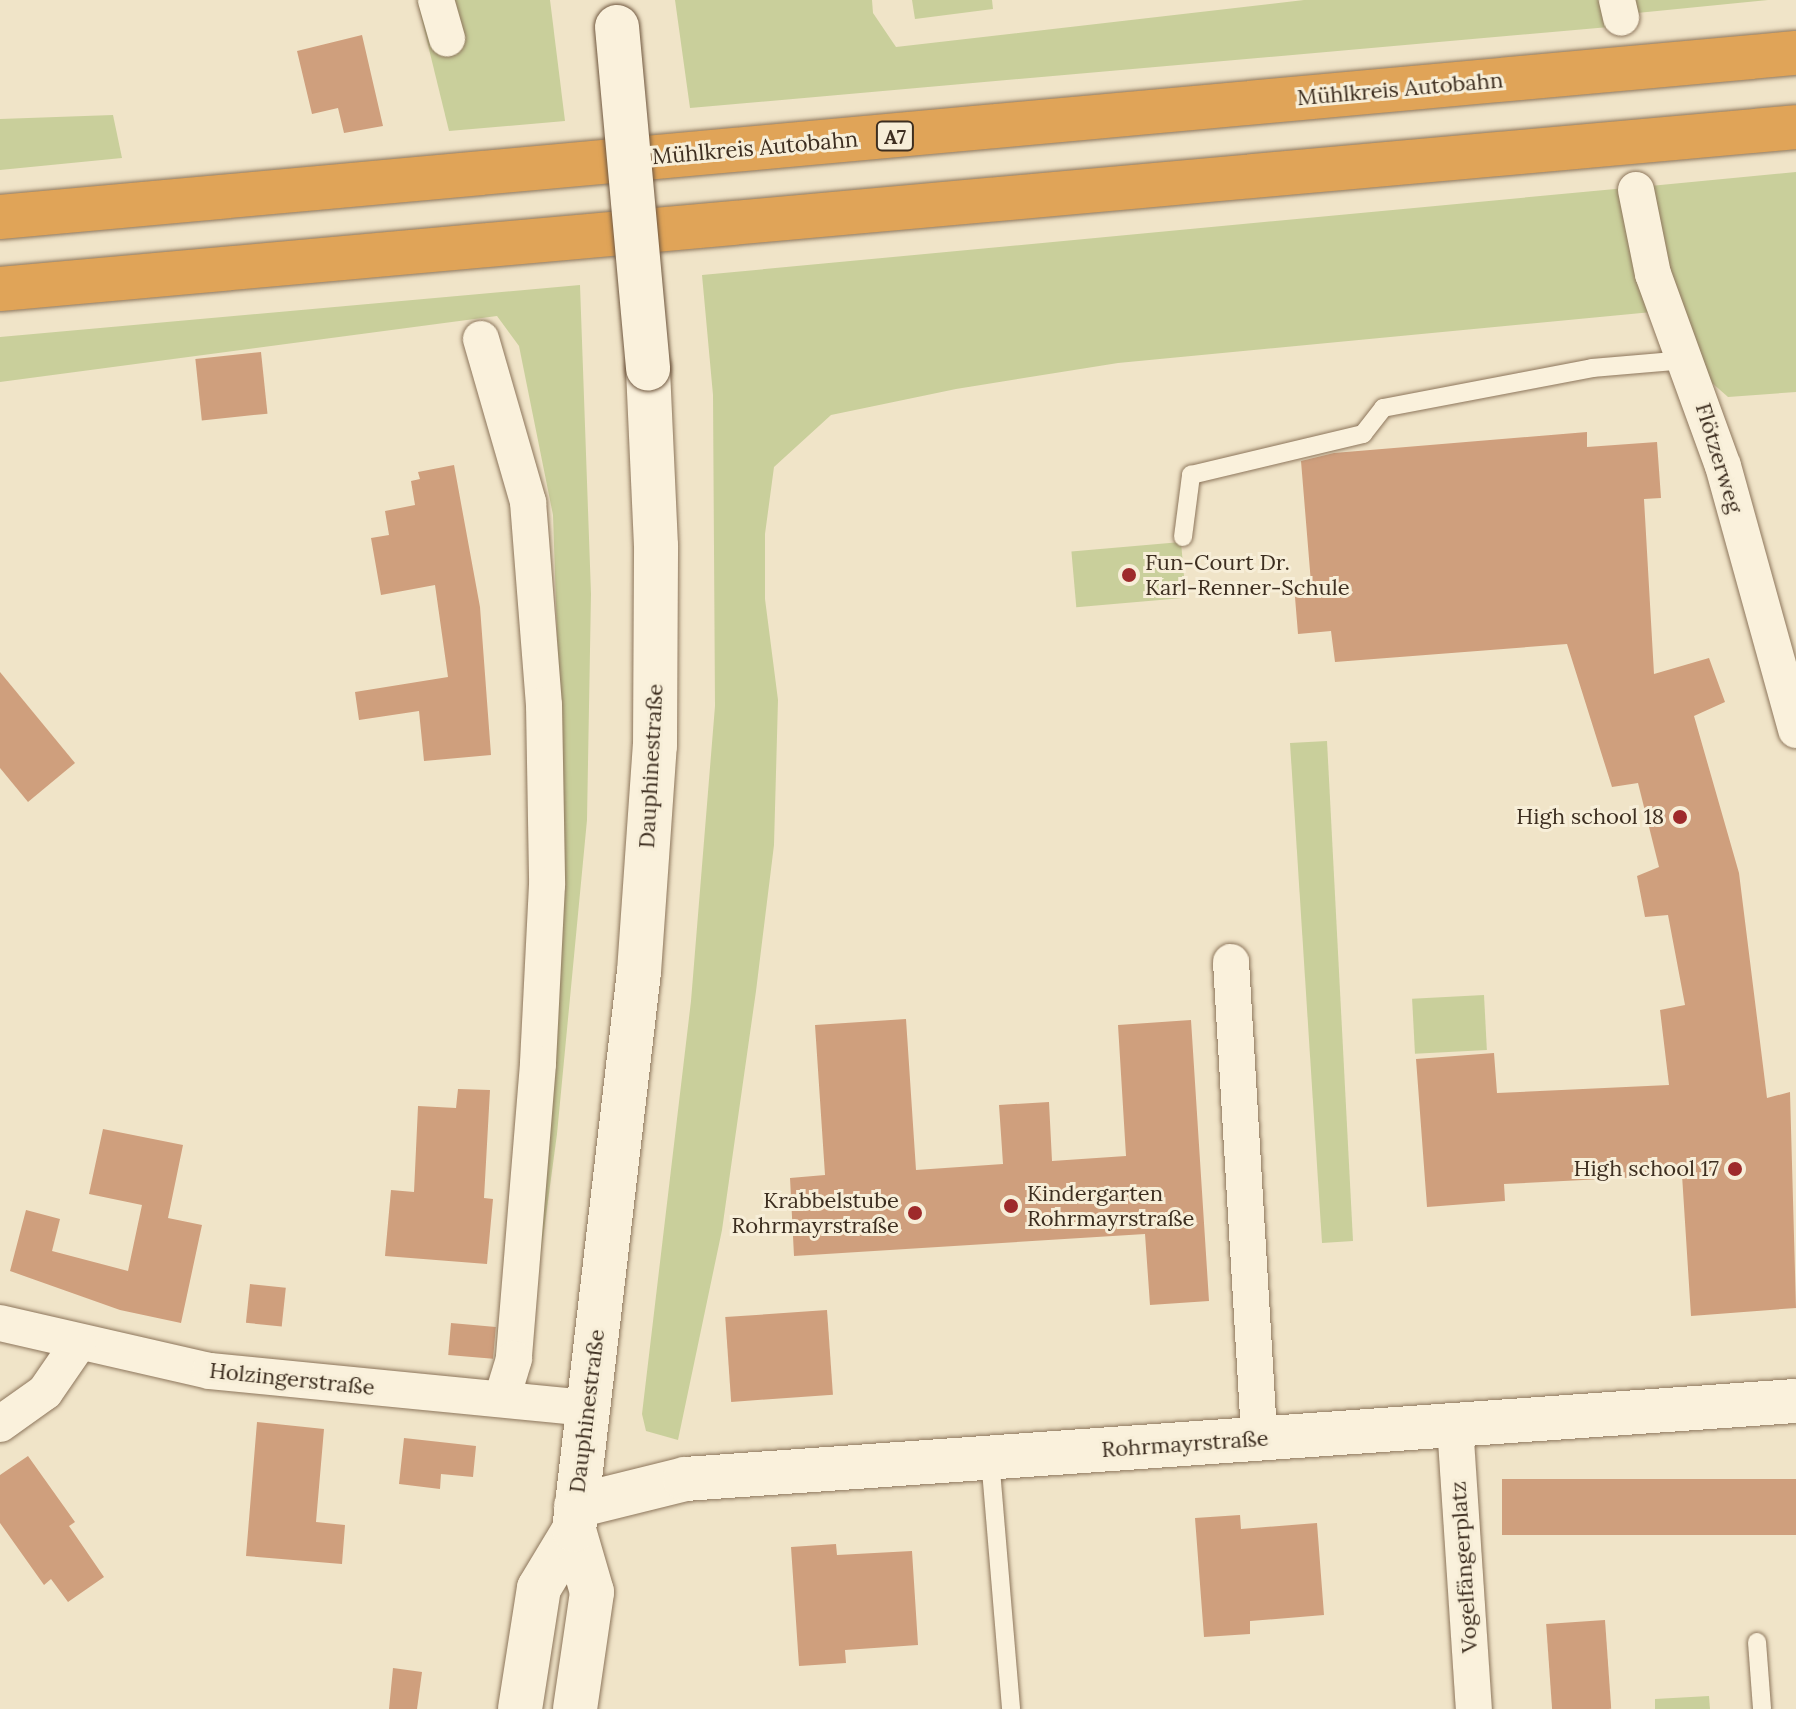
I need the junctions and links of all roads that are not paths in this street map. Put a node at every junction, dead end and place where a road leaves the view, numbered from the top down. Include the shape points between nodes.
1 (436, 0) edge
2 (615, 14) edge
3 (447, 38) dead end
4 (1796, 53) edge
5 (1796, 127) edge
6 (1636, 190) dead end
7 (0, 217) edge
8 (0, 289) edge
9 (481, 339) dead end
10 (1686, 360) junction
11 (1183, 537) dead end
12 (1796, 730) edge
13 (1231, 962) dead end
14 (0, 1323) edge
15 (78, 1344) junction
16 (503, 1396) junction
17 (1796, 1401) edge
18 (588, 1408) junction
19 (0, 1424) edge
20 (1455, 1425) junction
21 (1259, 1439) junction
22 (990, 1458) junction
23 (575, 1518) junction
24 (1757, 1642) dead end
25 (520, 1709) edge
26 (575, 1709) edge
27 (1011, 1709) edge
28 (1474, 1709) edge
29 (1762, 1709) edge

1 - 3 street
2 - 18 main road, Dauphinestraße, bridge via 648,369 656,546 655,746 639,972
4 - 7 highway, Mühlkreis Autobahn / A7
5 - 8 highway
6 - 10 street, Flötzerweg via 1653,274
9 - 16 street via 528,502 544,705 547,885 538,1064 514,1359
10 - 11 lane via 1592,368 1383,408 1363,434 1191,475
10 - 12 street, Flötzerweg via 1723,466
13 - 21 street
14 - 15 street, Holzingerstraße
15 - 16 street, Holzingerstraße via 250,1376
15 - 19 street via 45,1392
16 - 18 street, Holzingerstraße
17 - 20 main road, Rohrmayrstraße
18 - 23 main road, Dauphinestraße
20 - 21 main road, Rohrmayrstraße
20 - 28 street, Vogelfängerplatz
21 - 22 main road, Rohrmayrstraße
22 - 23 main road, Rohrmayrstraße via 685,1479
22 - 27 lane
23 - 25 main road, Dauphinestraße via 539,1588
23 - 26 main road, Dauphinestraße via 592,1592
24 - 29 lane

